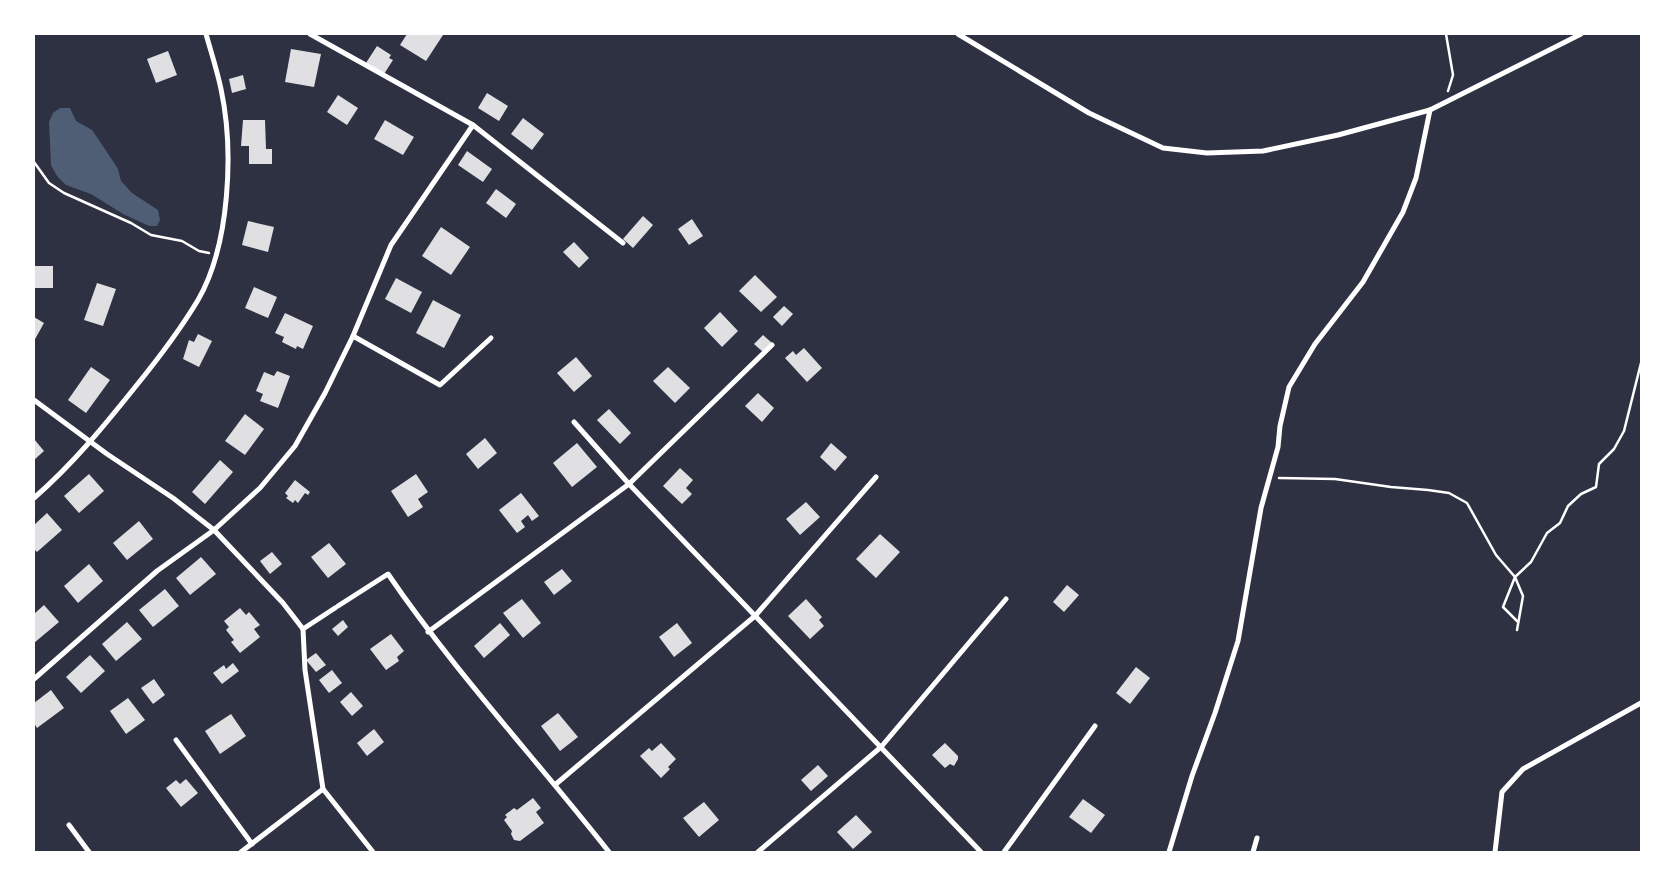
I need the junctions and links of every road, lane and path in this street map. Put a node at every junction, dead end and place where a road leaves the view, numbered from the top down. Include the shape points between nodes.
1 (206, 34) edge
2 (310, 34) edge
3 (958, 34) edge
4 (1446, 34) edge
5 (1581, 34) edge
6 (1445, 102) junction
7 (1430, 110) junction
8 (473, 125) junction
9 (34, 162) edge
10 (623, 243) dead end
11 (218, 252) junction
12 (352, 336) junction
13 (491, 338) dead end
14 (772, 345) dead end
15 (1641, 363) edge
16 (34, 400) edge
17 (574, 422) dead end
18 (91, 443) junction
19 (876, 477) dead end
20 (1270, 478) junction
21 (629, 484) junction
22 (34, 498) edge
23 (214, 530) junction
24 (1515, 577) junction
25 (1006, 599) dead end
26 (755, 616) junction
27 (1518, 622) junction
28 (303, 629) junction
29 (1517, 630) dead end
30 (428, 632) junction
31 (34, 679) edge
32 (1641, 703) edge
33 (1095, 726) dead end
34 (176, 740) dead end
35 (881, 747) junction
36 (556, 784) junction
37 (323, 789) junction
38 (69, 825) dead end
39 (1257, 838) dead end
40 (252, 844) junction
41 (89, 852) edge
42 (241, 852) edge
43 (373, 852) edge
44 (609, 852) edge
45 (758, 852) edge
46 (981, 852) edge
47 (1004, 852) edge
48 (1169, 852) edge
49 (1253, 852) edge
50 (1495, 852) edge

1 - 11 street via 221,90 228,146 223,230
2 - 8 street
3 - 7 street via 1090,113 1163,148 1207,153 1263,151
4 - 6 path via 1453,75
5 - 6 street
6 - 7 street
7 - 20 street via 1416,178 1403,212 1363,282 1316,344 1290,387
8 - 10 street
8 - 12 street via 391,245
9 - 11 path via 54,186 114,218 131,223 151,235 188,243 205,254
11 - 18 street via 198,299 152,366
12 - 13 street via 440,385
12 - 23 street via 295,446 260,488
14 - 21 street
15 - 24 path via 1624,431 1614,449 1599,464 1596,487 1581,494 1568,506 1560,523 1547,533 1531,562
16 - 18 street
17 - 21 street
18 - 22 street
18 - 23 street
19 - 26 street
20 - 24 path via 1335,479 1449,493 1467,503 1496,555
20 - 48 street via 1261,508 1238,641
21 - 26 street
21 - 30 street
23 - 28 street via 283,603
23 - 31 street via 157,571
24 - 27 path via 1523,596
24 - 27 path via 1503,606
25 - 35 street
26 - 35 street
26 - 36 street
27 - 29 path
28 - 30 street via 388,574
28 - 37 street via 305,670
30 - 36 street
32 - 50 street via 1523,769 1502,792
33 - 47 street
34 - 40 street
35 - 45 street
35 - 46 street
36 - 44 street
37 - 40 street
37 - 43 street
38 - 41 street
39 - 49 street
40 - 42 street

